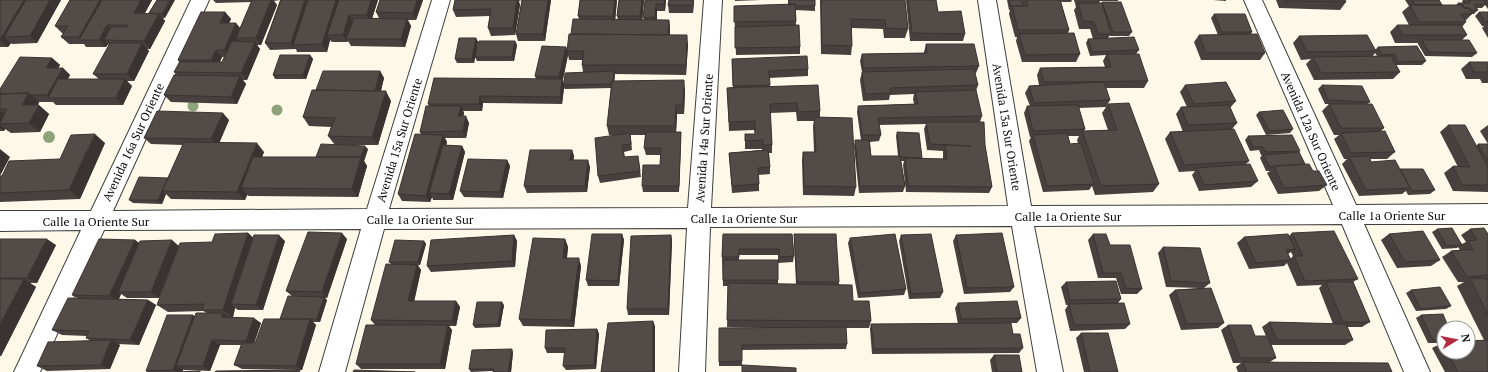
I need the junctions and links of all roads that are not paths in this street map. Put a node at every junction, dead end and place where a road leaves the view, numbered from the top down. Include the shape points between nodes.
1 (200, 0) edge
2 (441, 0) edge
3 (712, 0) edge
4 (987, 0) edge
5 (1252, 0) edge
6 (1488, 214) edge
7 (1349, 215) junction
8 (1021, 216) junction
9 (699, 218) junction
10 (375, 219) junction
11 (0, 221) edge
12 (96, 221) junction
13 (27, 372) edge
14 (332, 372) edge
15 (692, 372) edge
16 (1050, 372) edge
17 (1417, 372) edge

1 - 12 street, Avenida 16a Sur Oriente
2 - 10 street, Avenida 15a Sur Oriente
3 - 9 street, Avenida 14a Sur Oriente
4 - 8 street, Avenida 13a Sur Oriente
5 - 7 street, Avenida 12a Sur Oriente
6 - 7 street, Calle 1a Oriente Sur
7 - 8 street, Calle 1a Oriente Sur
7 - 17 street, Avenida 12a Sur Oriente
8 - 9 street, Calle 1a Oriente Sur
8 - 16 street, Avenida 13a Sur Oriente
9 - 10 street, Calle 1a Oriente Sur
9 - 15 street, Avenida 14a Sur Oriente
10 - 12 street, Calle 1a Oriente Sur
10 - 14 street, Avenida 15a Sur Oriente
11 - 12 street, Calle 1a Oriente Sur
12 - 13 street, Avenida 16a Sur Oriente

